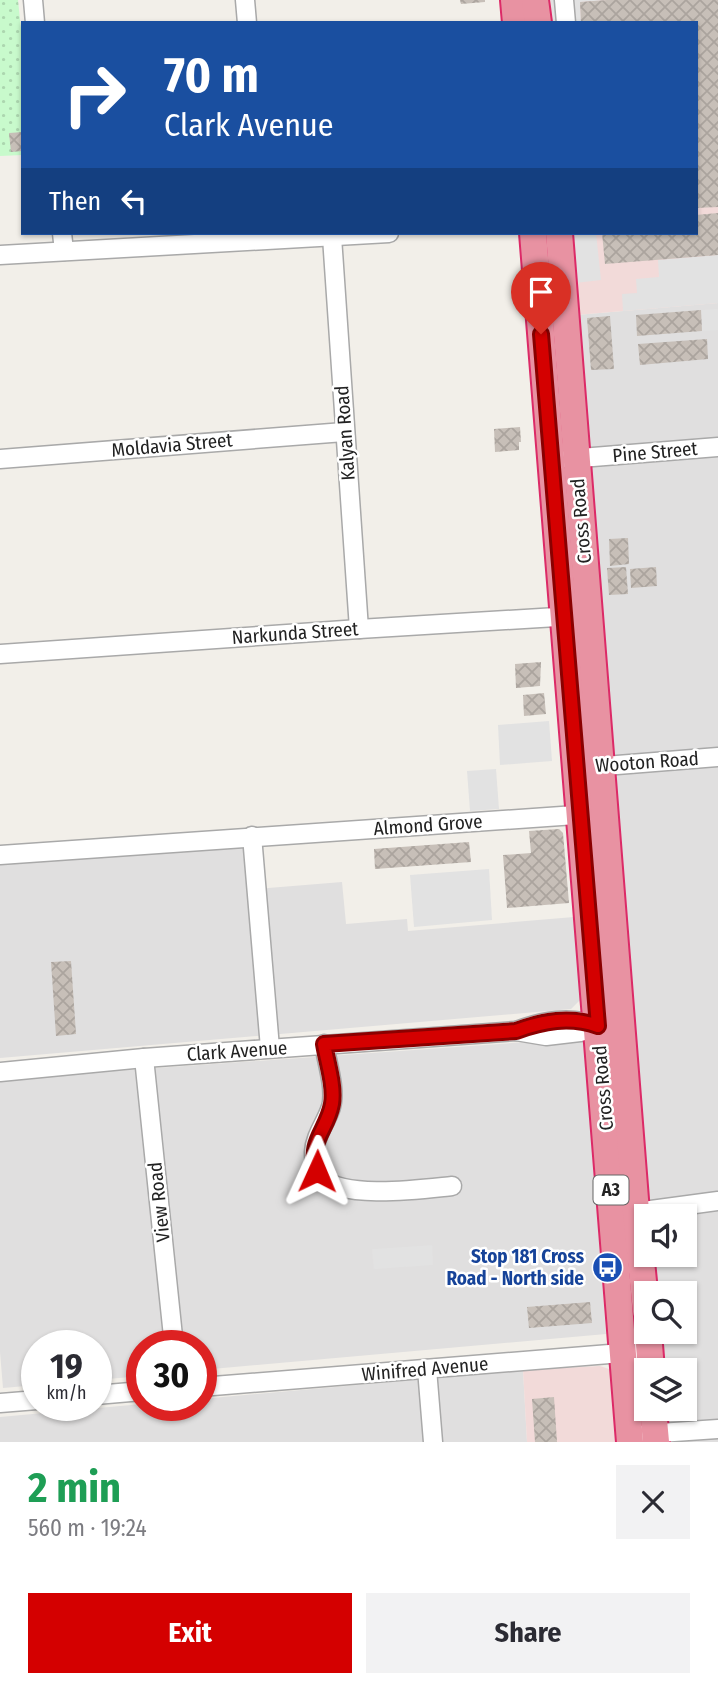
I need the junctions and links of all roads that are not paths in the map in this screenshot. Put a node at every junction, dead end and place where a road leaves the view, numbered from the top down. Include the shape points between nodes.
1 (33, 0) edge
2 (245, 0) edge
3 (514, 0) edge
4 (535, 0) edge
5 (564, 0) edge
6 (35, 21) edge
7 (247, 21) edge
8 (516, 21) edge
9 (538, 21) edge
10 (566, 21) edge
11 (360, 235) edge
12 (533, 235) edge
13 (559, 235) edge
14 (332, 237) junction
15 (63, 242) edge
16 (0, 256) edge
17 (344, 432) junction
18 (718, 447) edge
19 (0, 459) edge
20 (564, 460) junction
21 (577, 616) junction
22 (359, 629) junction
23 (0, 654) edge
24 (718, 757) edge
25 (589, 767) junction
26 (592, 814) junction
27 (252, 836) junction
28 (0, 855) edge
29 (610, 1025) junction
30 (324, 1044) junction
31 (270, 1048) junction
32 (144, 1058) junction
33 (0, 1072) edge
34 (452, 1186) dead end
35 (718, 1201) edge
36 (635, 1204) edge
37 (696, 1204) edge
38 (171, 1330) edge
39 (643, 1352) edge
40 (427, 1369) junction
41 (217, 1386) edge
42 (21, 1401) edge
43 (0, 1403) edge
44 (718, 1429) edge
45 (645, 1432) edge
46 (433, 1442) edge

1 - 6 street
2 - 7 street
3 - 8 highway
4 - 9 highway
5 - 10 street
11 - 14 street
12 - 20 highway, Cross Road / A3
13 - 20 highway, Cross Road / A3
14 - 15 street
14 - 17 street, Kalyan Road
15 - 16 street
17 - 19 street, Moldavia Street
17 - 22 street, Kalyan Road
18 - 20 street, Pine Street
20 - 21 highway, Cross Road / A3
21 - 22 street, Narkunda Street
21 - 25 highway, Cross Road / A3
22 - 23 street, Narkunda Street
24 - 25 street, Wooton Road
25 - 26 highway, Cross Road / A3
26 - 27 street, Almond Grove
26 - 29 highway, Cross Road / A3
27 - 28 street, Almond Grove
27 - 31 street
29 - 30 street, Clark Avenue via 546,1036 516,1031
29 - 36 highway, Cross Road / A3
29 - 39 highway, Cross Road / A3
30 - 31 street, Clark Avenue
30 - 34 street via 332,1105 314,1150 322,1178 384,1193
31 - 32 street, Clark Avenue
32 - 33 street, Clark Avenue
32 - 38 street, View Road
35 - 37 street
39 - 40 street, Winifred Avenue
39 - 45 highway, Cross Road / A3
40 - 41 street, Winifred Avenue
40 - 46 street
42 - 43 street
44 - 45 street

